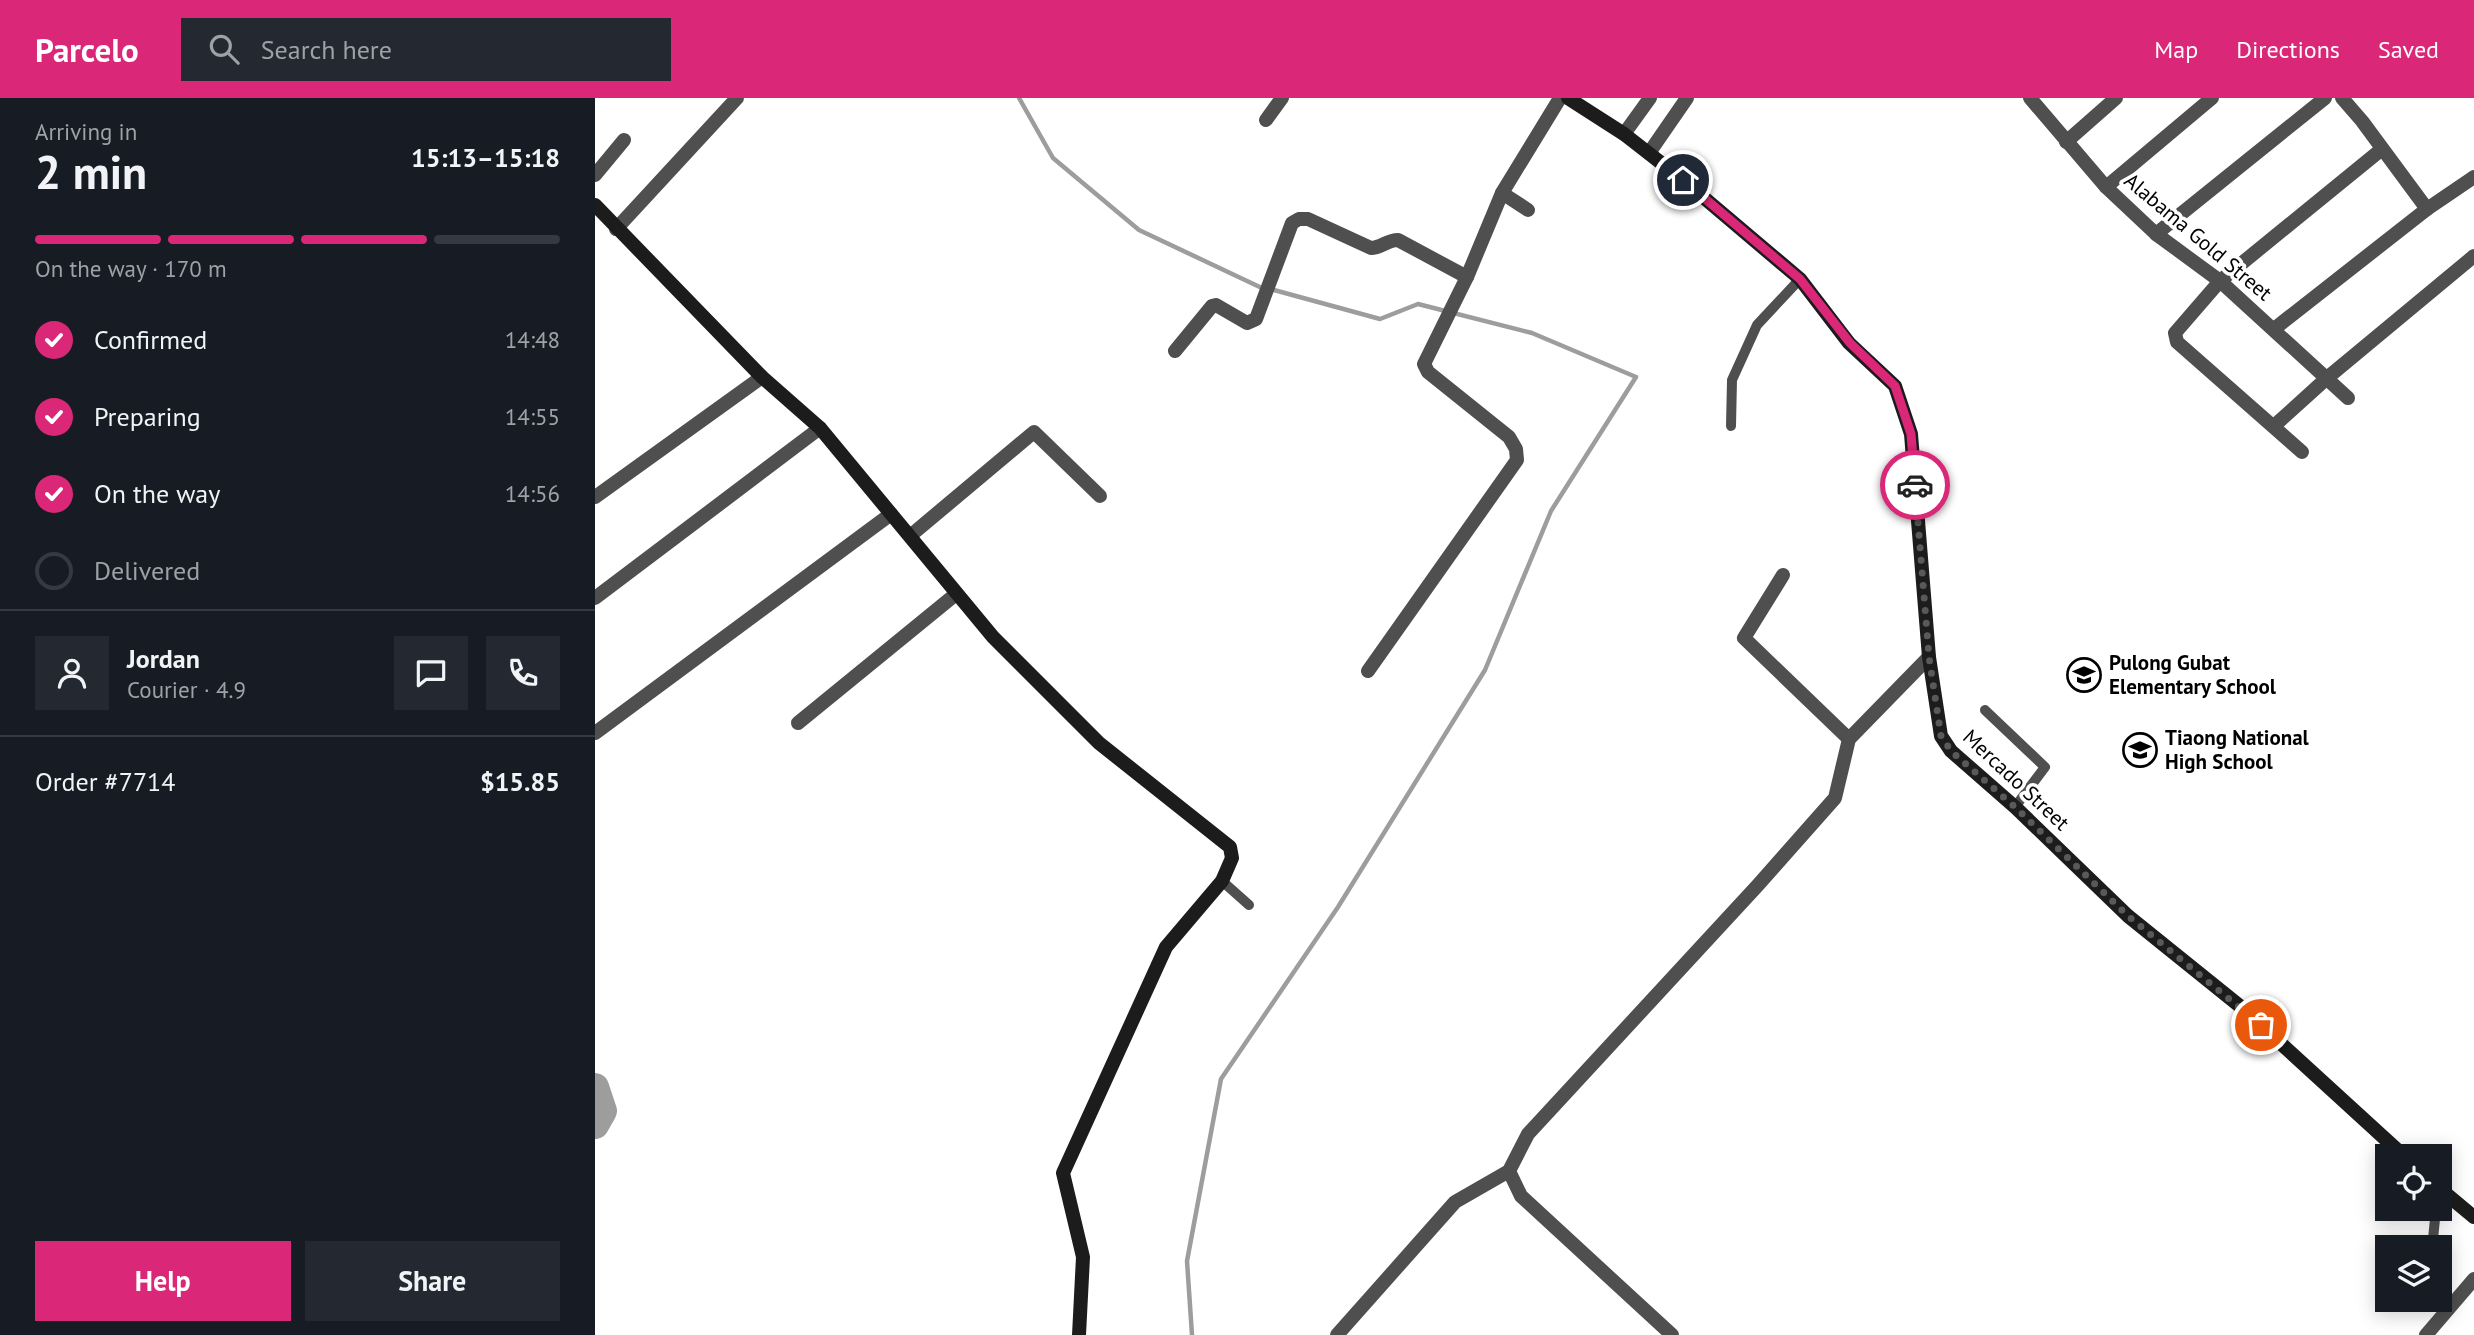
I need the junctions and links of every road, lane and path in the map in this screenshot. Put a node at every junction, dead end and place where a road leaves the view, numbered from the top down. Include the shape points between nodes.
1 (737, 98) edge
2 (1282, 98) edge
3 (1560, 98) edge
4 (1568, 98) edge
5 (1650, 98) edge
6 (1687, 98) edge
7 (2030, 98) edge
8 (2116, 98) edge
9 (2212, 98) edge
10 (2325, 98) edge
11 (2342, 98) edge
12 (1266, 120) dead end
13 (1624, 134) junction
14 (624, 140) dead end
15 (2066, 142) junction
16 (2382, 149) junction
17 (1649, 153) junction
18 (595, 175) edge
19 (2474, 177) edge
20 (2106, 187) junction
21 (1503, 193) junction
22 (595, 205) edge
23 (2427, 209) junction
24 (1528, 210) dead end
25 (616, 229) junction
26 (2156, 234) junction
27 (2474, 256) edge
28 (1467, 277) junction
29 (1800, 279) junction
30 (2220, 281) junction
31 (2274, 329) junction
32 (1175, 351) dead end
33 (762, 377) junction
34 (2327, 378) junction
35 (2348, 398) dead end
36 (1731, 426) dead end
37 (2274, 426) junction
38 (820, 428) junction
39 (2302, 452) dead end
40 (595, 496) edge
41 (1100, 496) dead end
42 (891, 514) junction
43 (910, 536) junction
44 (1783, 575) dead end
45 (956, 594) junction
46 (595, 598) edge
47 (1929, 657) junction
48 (1368, 671) dead end
49 (1985, 710) dead end
50 (798, 723) dead end
51 (595, 733) edge
52 (1849, 739) junction
53 (2015, 807) junction
54 (1222, 881) junction
55 (1248, 905) dead end
56 (2391, 1144) edge
57 (1509, 1171) junction
58 (2452, 1199) edge
59 (2474, 1217) edge
60 (2474, 1279) edge
61 (1079, 1335) edge
62 (1337, 1335) edge
63 (1672, 1335) edge
64 (2426, 1335) edge

1 - 25 street
2 - 12 street
3 - 21 street
4 - 13 street, Mercado Street
5 - 13 street
6 - 17 street
7 - 15 street, Alabama Gold Street
8 - 15 street
9 - 20 street
10 - 26 street
11 - 16 street
13 - 17 street, Mercado Street
14 - 18 street
15 - 20 street, Alabama Gold Street
16 - 23 street
16 - 30 street
17 - 29 street, Mercado Street
19 - 23 street
20 - 26 street, Alabama Gold Street
21 - 24 street
21 - 28 street
22 - 25 street
23 - 31 street
25 - 33 street
26 - 30 street, Alabama Gold Street
27 - 34 street
28 - 32 street via 1398,240 1371,248 1299,219 1292,223 1256,319 1247,323 1212,306
28 - 48 street via 1424,364 1509,437 1517,460
29 - 36 lane via 1757,325 1732,380
29 - 47 street, Mercado Street via 1850,343 1895,386 1911,434
30 - 31 street, Alabama Gold Street
30 - 37 street via 2175,333 2177,342
31 - 34 street, Alabama Gold Street
33 - 38 street
33 - 40 street
34 - 35 street, Alabama Gold Street
34 - 37 street
37 - 39 street
38 - 42 street
38 - 46 street
41 - 43 street via 1034,432
42 - 43 street
42 - 51 street
43 - 45 street
44 - 52 street via 1744,638
45 - 50 street
45 - 54 street via 1099,743 1230,847 1232,858
47 - 52 street
47 - 53 street, Mercado Street via 1941,736 1951,751
49 - 53 lane via 2045,767
52 - 57 street via 1835,798 1528,1134
53 - 56 street, Mercado Street via 2128,916 2241,1006
54 - 55 lane
54 - 61 street via 1166,947 1063,1173 1083,1258
57 - 62 street via 1455,1202
57 - 63 street via 1521,1196
58 - 59 street
60 - 64 street

